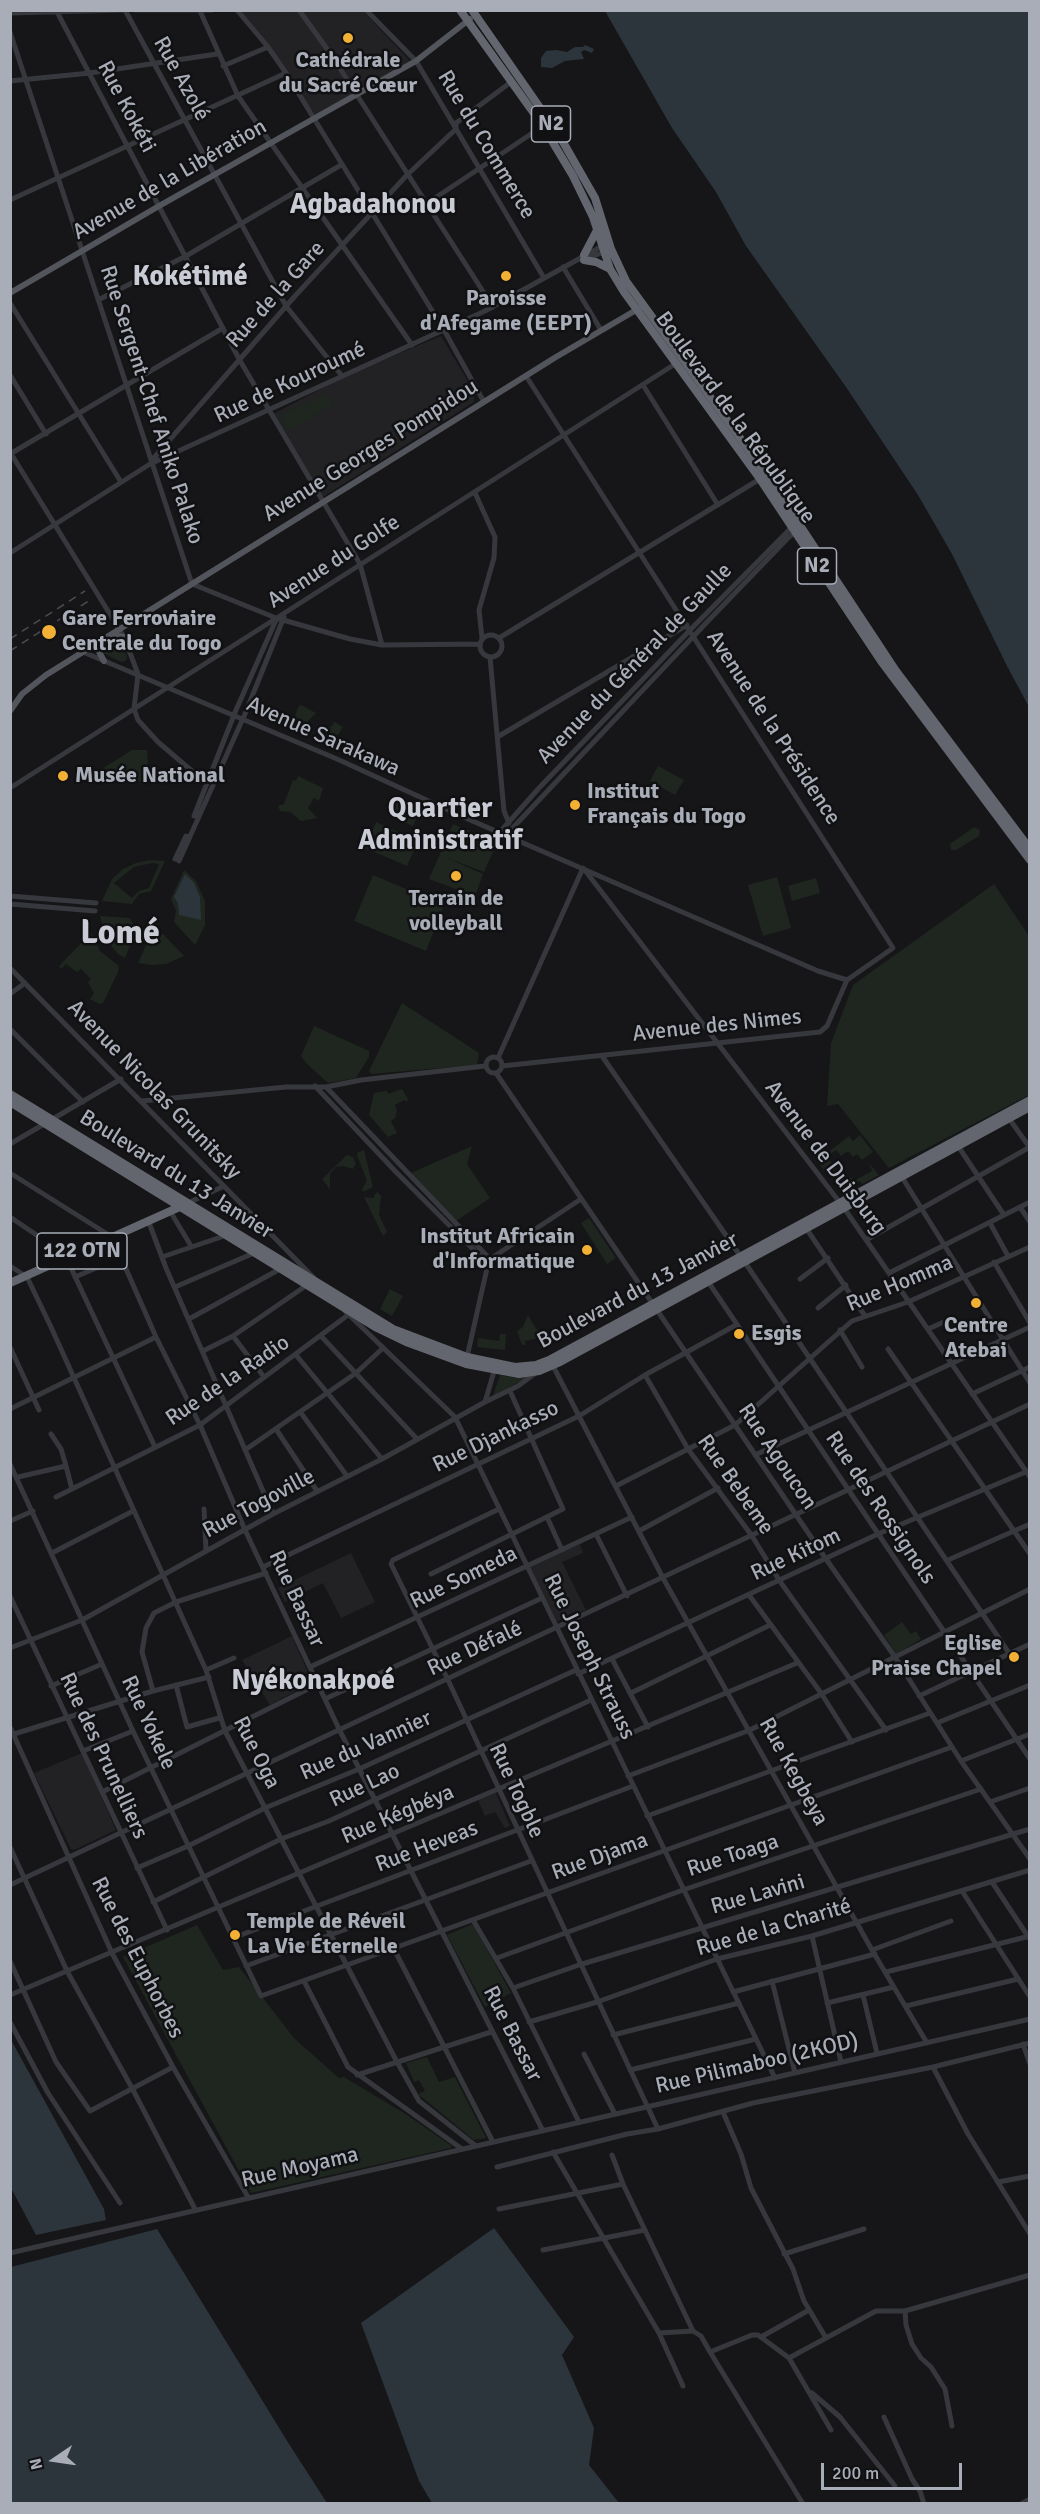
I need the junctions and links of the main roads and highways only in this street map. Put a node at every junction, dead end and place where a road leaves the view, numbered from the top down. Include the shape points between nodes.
1 (460, 10) edge
2 (473, 13) edge
3 (468, 21) junction
4 (596, 230) junction
5 (606, 247) junction
6 (610, 269) junction
7 (10, 293) edge
8 (640, 308) junction
9 (796, 528) junction
10 (112, 635) junction
11 (124, 637) road end
12 (101, 641) junction
13 (104, 661) road end
14 (10, 711) edge
15 (1029, 849) edge
16 (1029, 860) edge
17 (10, 1094) edge
18 (1029, 1100) edge
19 (10, 1101) edge
20 (1029, 1107) edge
21 (1007, 1116) junction
22 (51, 1122) junction
23 (899, 1174) junction
24 (184, 1205) junction
25 (842, 1205) junction
26 (742, 1259) junction
27 (10, 1283) edge
28 (551, 1363) junction
29 (495, 1367) junction

1 - 3 highway, Boulevard de la République / N2
2 - 3 main road, Avenue de la Libération
2 - 5 highway, Boulevard de la République / N2 via 574,160 595,198
3 - 4 highway, Boulevard de la République / N2 via 543,126 580,189
3 - 7 main road, Avenue de la Libération via 416,62
4 - 5 highway, Boulevard de la République / N2
4 - 6 highway via 584,258
5 - 6 highway, Boulevard de la République / N2
5 - 8 highway, Boulevard de la République / N2
6 - 8 highway, Boulevard de la République / N2
8 - 9 highway, Boulevard de la République / N2 via 675,364
8 - 9 highway, Boulevard de la République / N2 via 764,471
8 - 10 main road, Avenue Georges Pompidou
9 - 15 highway, Boulevard de la République / N2 via 896,671
9 - 16 highway, Boulevard de la République / N2 via 881,661
10 - 11 main road
10 - 12 main road
12 - 13 main road via 98,650
12 - 14 main road via 26,690
17 - 22 highway, Boulevard du 13 Janvier
18 - 21 highway, Boulevard du 13 Janvier
19 - 22 highway, Boulevard du 13 Janvier
20 - 21 highway, Boulevard du 13 Janvier
21 - 23 highway, Boulevard du 13 Janvier
21 - 23 highway, Boulevard du 13 Janvier via 958,1146
22 - 24 highway, Boulevard du 13 Janvier
23 - 25 highway, Boulevard du 13 Janvier
24 - 27 highway, 122 OTN
24 - 29 highway, Boulevard du 13 Janvier via 393,1329
24 - 29 highway, Boulevard du 13 Janvier via 342,1308 405,1342 465,1364
25 - 26 highway, Boulevard du 13 Janvier
25 - 26 highway, Boulevard du 13 Janvier via 806,1228
26 - 28 highway, Boulevard du 13 Janvier
28 - 29 highway, Boulevard du 13 Janvier
28 - 29 highway, Boulevard du 13 Janvier via 539,1371 519,1374

